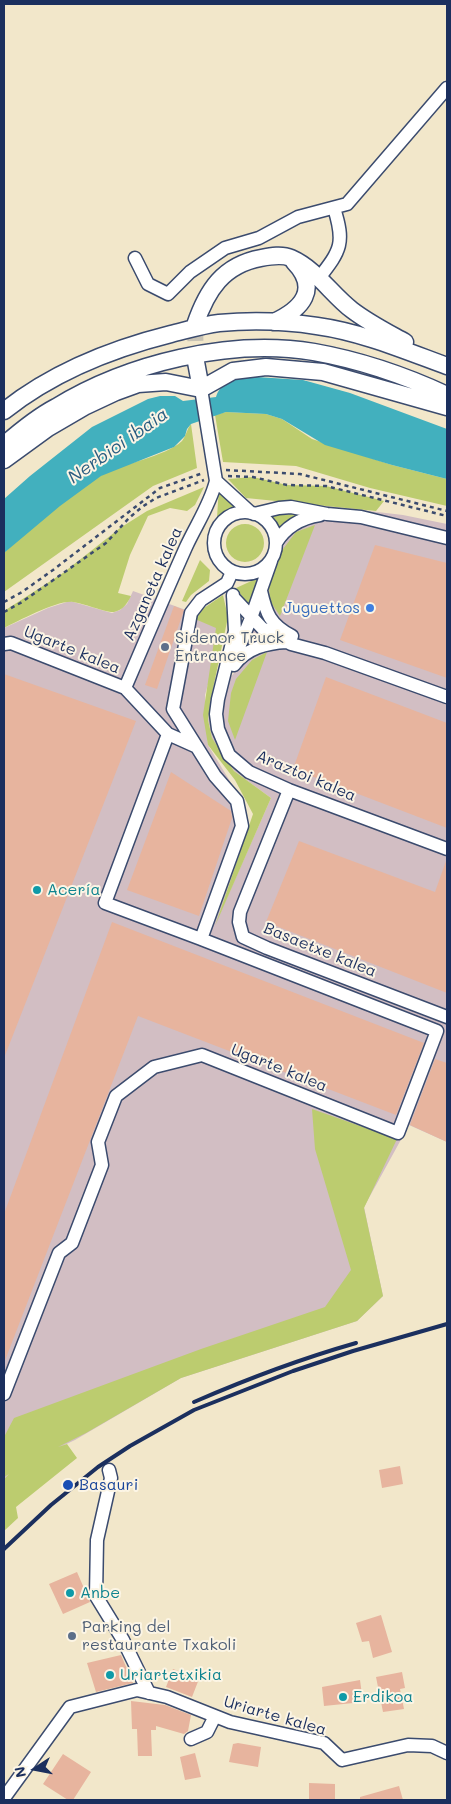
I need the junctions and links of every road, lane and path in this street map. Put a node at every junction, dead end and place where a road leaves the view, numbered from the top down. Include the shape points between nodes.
1 (447, 88) edge
2 (334, 208) junction
3 (289, 257) junction
4 (135, 258) dead end
5 (319, 278) junction
6 (274, 322) junction
7 (195, 324) tunnel mouth
8 (196, 362) tunnel mouth
9 (447, 366) edge
10 (201, 389) junction
11 (447, 395) edge
12 (447, 407) edge
13 (4, 411) edge
14 (4, 445) edge
15 (4, 460) edge
16 (215, 475) junction
17 (213, 494) junction
18 (447, 511) edge
19 (252, 514) junction
20 (327, 514) junction
21 (447, 516) edge
22 (215, 537) junction
23 (447, 538) edge
24 (276, 543) junction
25 (271, 560) junction
26 (229, 577) junction
27 (261, 591) junction
28 (232, 596) junction
29 (4, 602) edge
30 (4, 612) edge
31 (251, 618) junction
32 (287, 642) junction
33 (4, 644) edge
34 (325, 653) junction
35 (224, 679) junction
36 (125, 688) junction
37 (447, 697) edge
38 (168, 734) junction
39 (197, 748) junction
40 (289, 790) junction
41 (447, 849) edge
42 (201, 939) junction
43 (447, 1017) edge
44 (4, 1394) edge
45 (108, 1470) dead end
46 (149, 1693) junction
47 (215, 1716) junction
48 (191, 1739) dead end
49 (447, 1753) edge
50 (4, 1798) edge

1 - 2 street via 347,204
2 - 4 street via 298,217 259,238 225,248 190,272 168,294 148,284
2 - 5 street via 341,228 340,245
3 - 5 main road
3 - 6 main road via 302,270 306,283 305,299 290,315
3 - 7 main road via 272,256 233,267 214,286
5 - 9 main road via 353,311
6 - 9 main road via 319,326 361,336
6 - 13 main road via 218,324 136,343 42,384
8 - 10 main road
10 - 12 main road via 233,371 293,368 323,372
10 - 15 main road via 166,382 138,384 84,407
10 - 16 street
11 - 14 main road via 386,371 314,352 273,348 221,350 143,368 116,378 56,406
16 - 17 street, Azganeta kalea
16 - 18 path via 300,474
16 - 19 street
16 - 21 path via 253,477 288,485 326,486
16 - 29 path via 160,488 53,570
16 - 30 path via 156,498 142,507 106,544
17 - 22 street, Azganeta kalea
17 - 36 street, Azganeta kalea via 161,601
19 - 20 street via 291,508
19 - 22 street via 232,515 218,528
19 - 24 street via 263,518 269,525
20 - 23 street via 361,517
20 - 24 street via 299,521 282,533
22 - 26 street, Azganeta kalea via 217,557
24 - 25 street
25 - 26 street via 265,567 249,574
25 - 27 street
26 - 28 street, Azganeta kalea
26 - 39 street via 201,600 191,613 173,709
27 - 31 street
27 - 34 street via 275,625
28 - 31 street, Azganeta kalea
28 - 35 street, Azganeta kalea via 235,631
31 - 32 street, Azganeta kalea
31 - 35 street
32 - 34 street, Azganeta kalea
32 - 35 street, Azganeta kalea via 259,647 241,656
33 - 36 street, Ugarte kalea via 11,643
34 - 37 street
35 - 40 street, Araztoi kalea via 216,714 218,729 229,755 249,772
36 - 38 street, Ugarte kalea
38 - 39 street, Ugarte kalea
38 - 42 street, Ugarte kalea via 105,903
39 - 42 street via 237,801 242,826
40 - 41 street, Araztoi kalea
40 - 43 street, Basaetxe kalea via 240,912 243,937
42 - 44 street, Ugarte kalea via 437,1031 398,1133 202,1055 154,1067 116,1096 98,1142 102,1165 72,1243 59,1253
45 - 46 street via 111,1478 97,1540 96,1596 123,1640
46 - 47 street, Uriarte kalea
46 - 50 street, Uriarte kalea via 137,1690 70,1707
47 - 48 street via 207,1732
47 - 49 street, Uriarte kalea via 324,1743 342,1760 408,1745 432,1746

